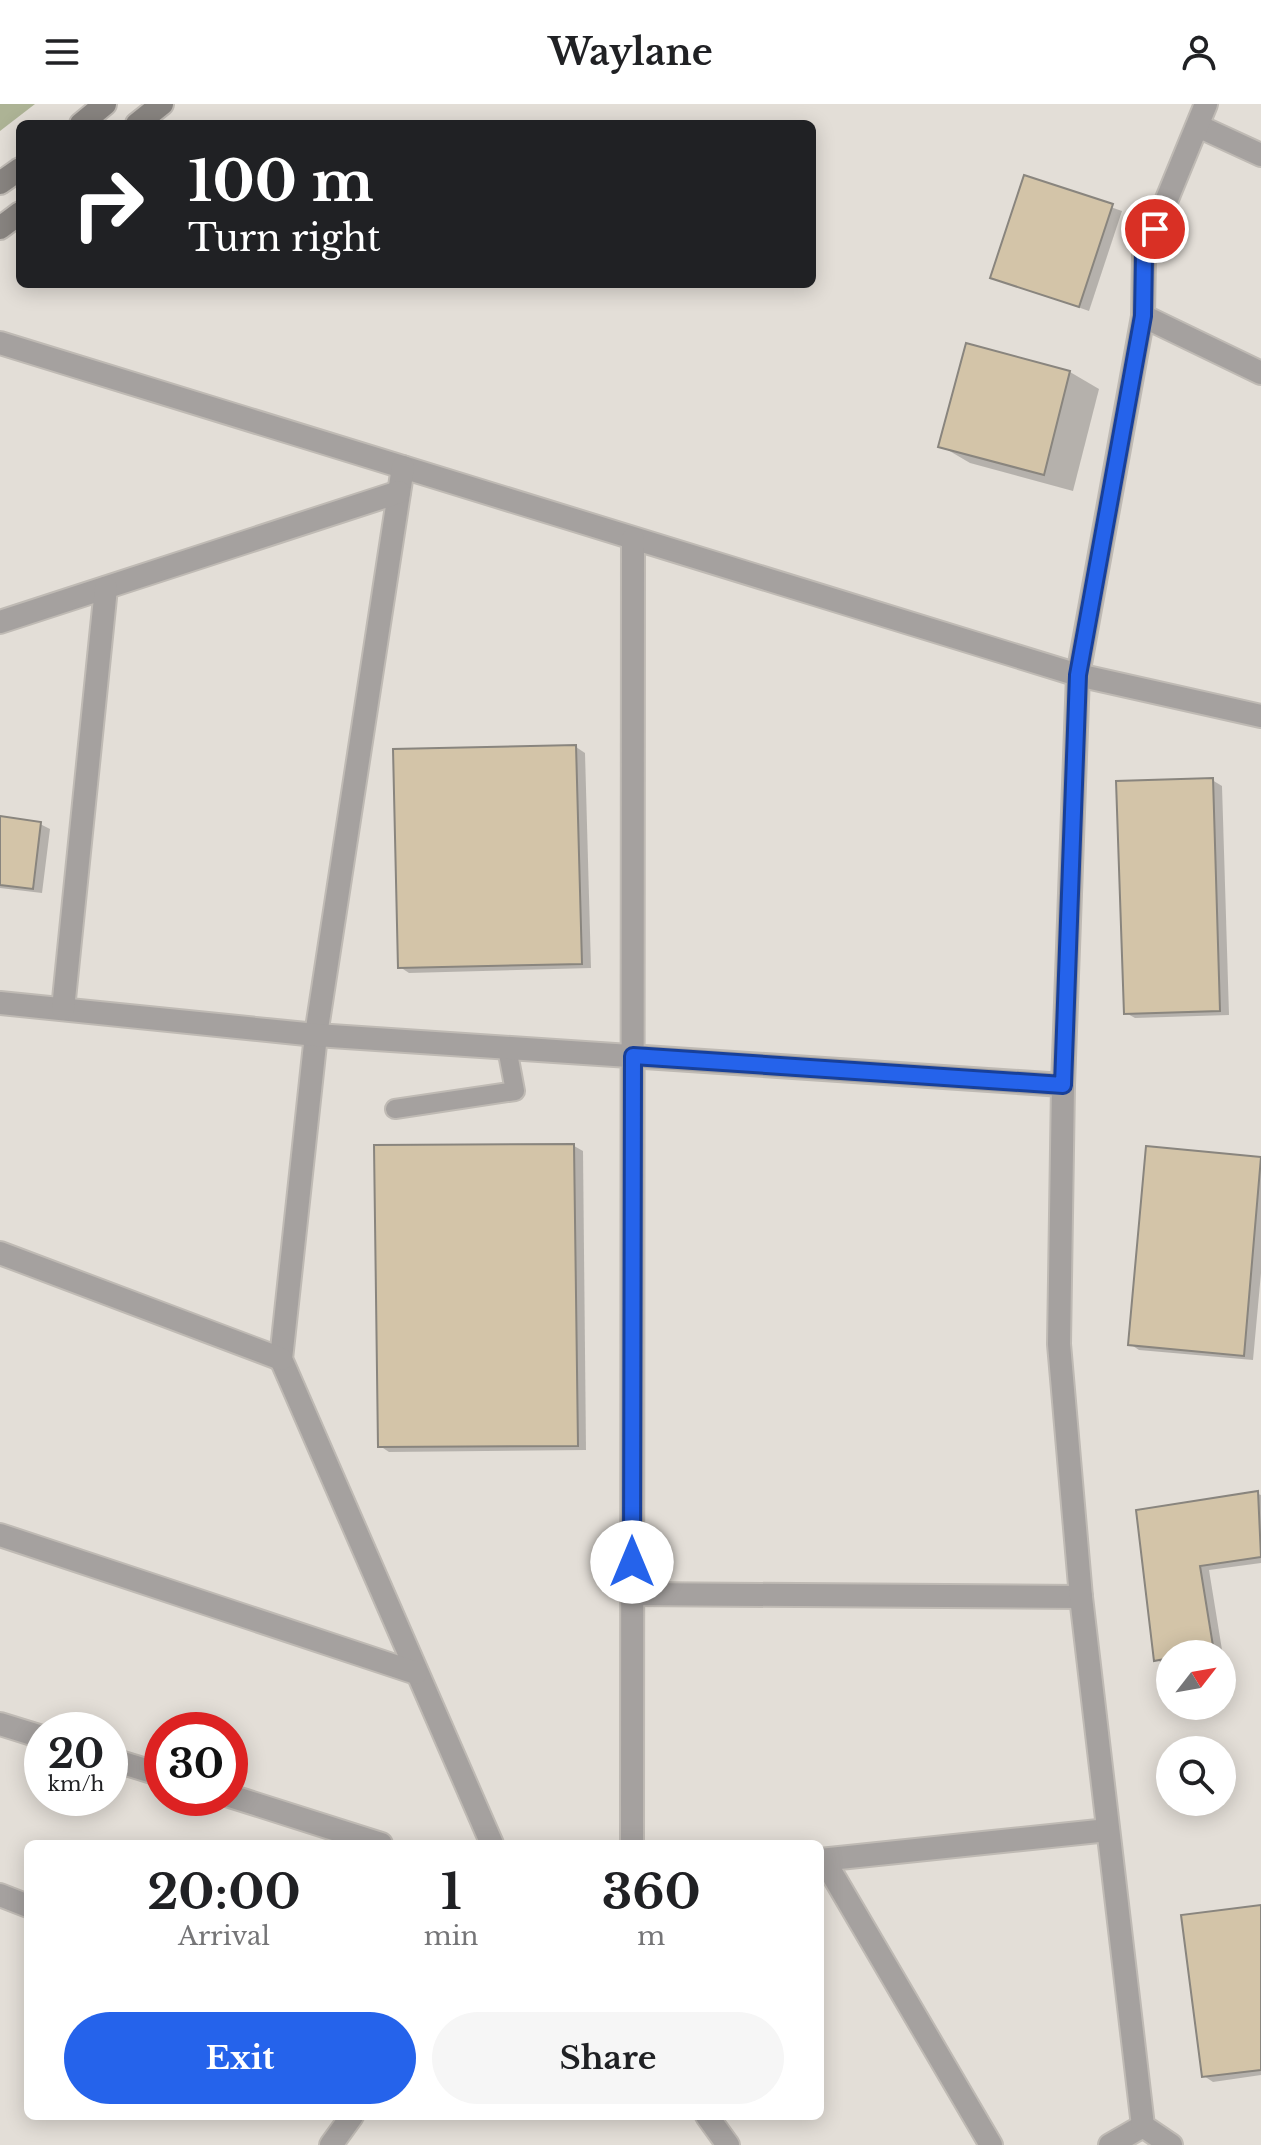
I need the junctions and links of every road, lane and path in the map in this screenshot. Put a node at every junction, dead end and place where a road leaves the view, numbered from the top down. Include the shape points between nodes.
1 (105, 104) edge
2 (162, 104) edge
3 (1206, 104) edge
4 (86, 120) edge
5 (142, 120) edge
6 (1198, 126) junction
7 (1261, 155) edge
8 (1143, 316) junction
9 (0, 343) edge
10 (1261, 373) edge
11 (403, 467) junction
12 (399, 492) junction
13 (633, 539) junction
14 (106, 588) junction
15 (0, 622) edge
16 (1078, 675) junction
17 (1261, 716) edge
18 (0, 1003) edge
19 (63, 1009) junction
20 (316, 1035) junction
21 (507, 1048) junction
22 (633, 1056) junction
23 (1063, 1085) junction
24 (395, 1109) dead end
25 (0, 1253) edge
26 (281, 1359) junction
27 (0, 1535) edge
28 (632, 1594) junction
29 (1081, 1597) junction
30 (416, 1673) junction
31 (0, 1724) edge
32 (24, 1731) edge
33 (248, 1802) edge
34 (1108, 1830) junction
35 (368, 1840) edge
36 (490, 1840) edge
37 (632, 1840) edge
38 (824, 1860) edge
39 (824, 1863) edge
40 (0, 1895) edge
41 (24, 1904) edge
42 (350, 2120) edge
43 (710, 2120) edge
44 (1143, 2126) junction
45 (336, 2144) edge
46 (728, 2145) edge
47 (991, 2145) edge
48 (1110, 2145) edge
49 (1171, 2145) edge

1 - 4 main road
2 - 5 main road
3 - 6 street
6 - 7 street
6 - 8 street via 1144,255
8 - 10 street
8 - 16 street
9 - 11 street
11 - 12 street
11 - 13 street
12 - 14 street
12 - 20 street
13 - 16 street
13 - 22 street
14 - 15 street
14 - 19 street
16 - 17 street
16 - 23 street
18 - 19 street
19 - 20 street
20 - 21 street
20 - 26 street
21 - 22 street
21 - 24 lane via 515,1091
22 - 23 street
22 - 28 street
23 - 29 street via 1059,1344
25 - 26 street
26 - 30 street
27 - 30 street
28 - 29 street
28 - 37 street
29 - 34 street
30 - 36 street
31 - 32 street
33 - 35 street
34 - 38 street
34 - 44 street
39 - 47 street
40 - 41 street
42 - 45 street
43 - 46 street
44 - 48 street
44 - 49 street

